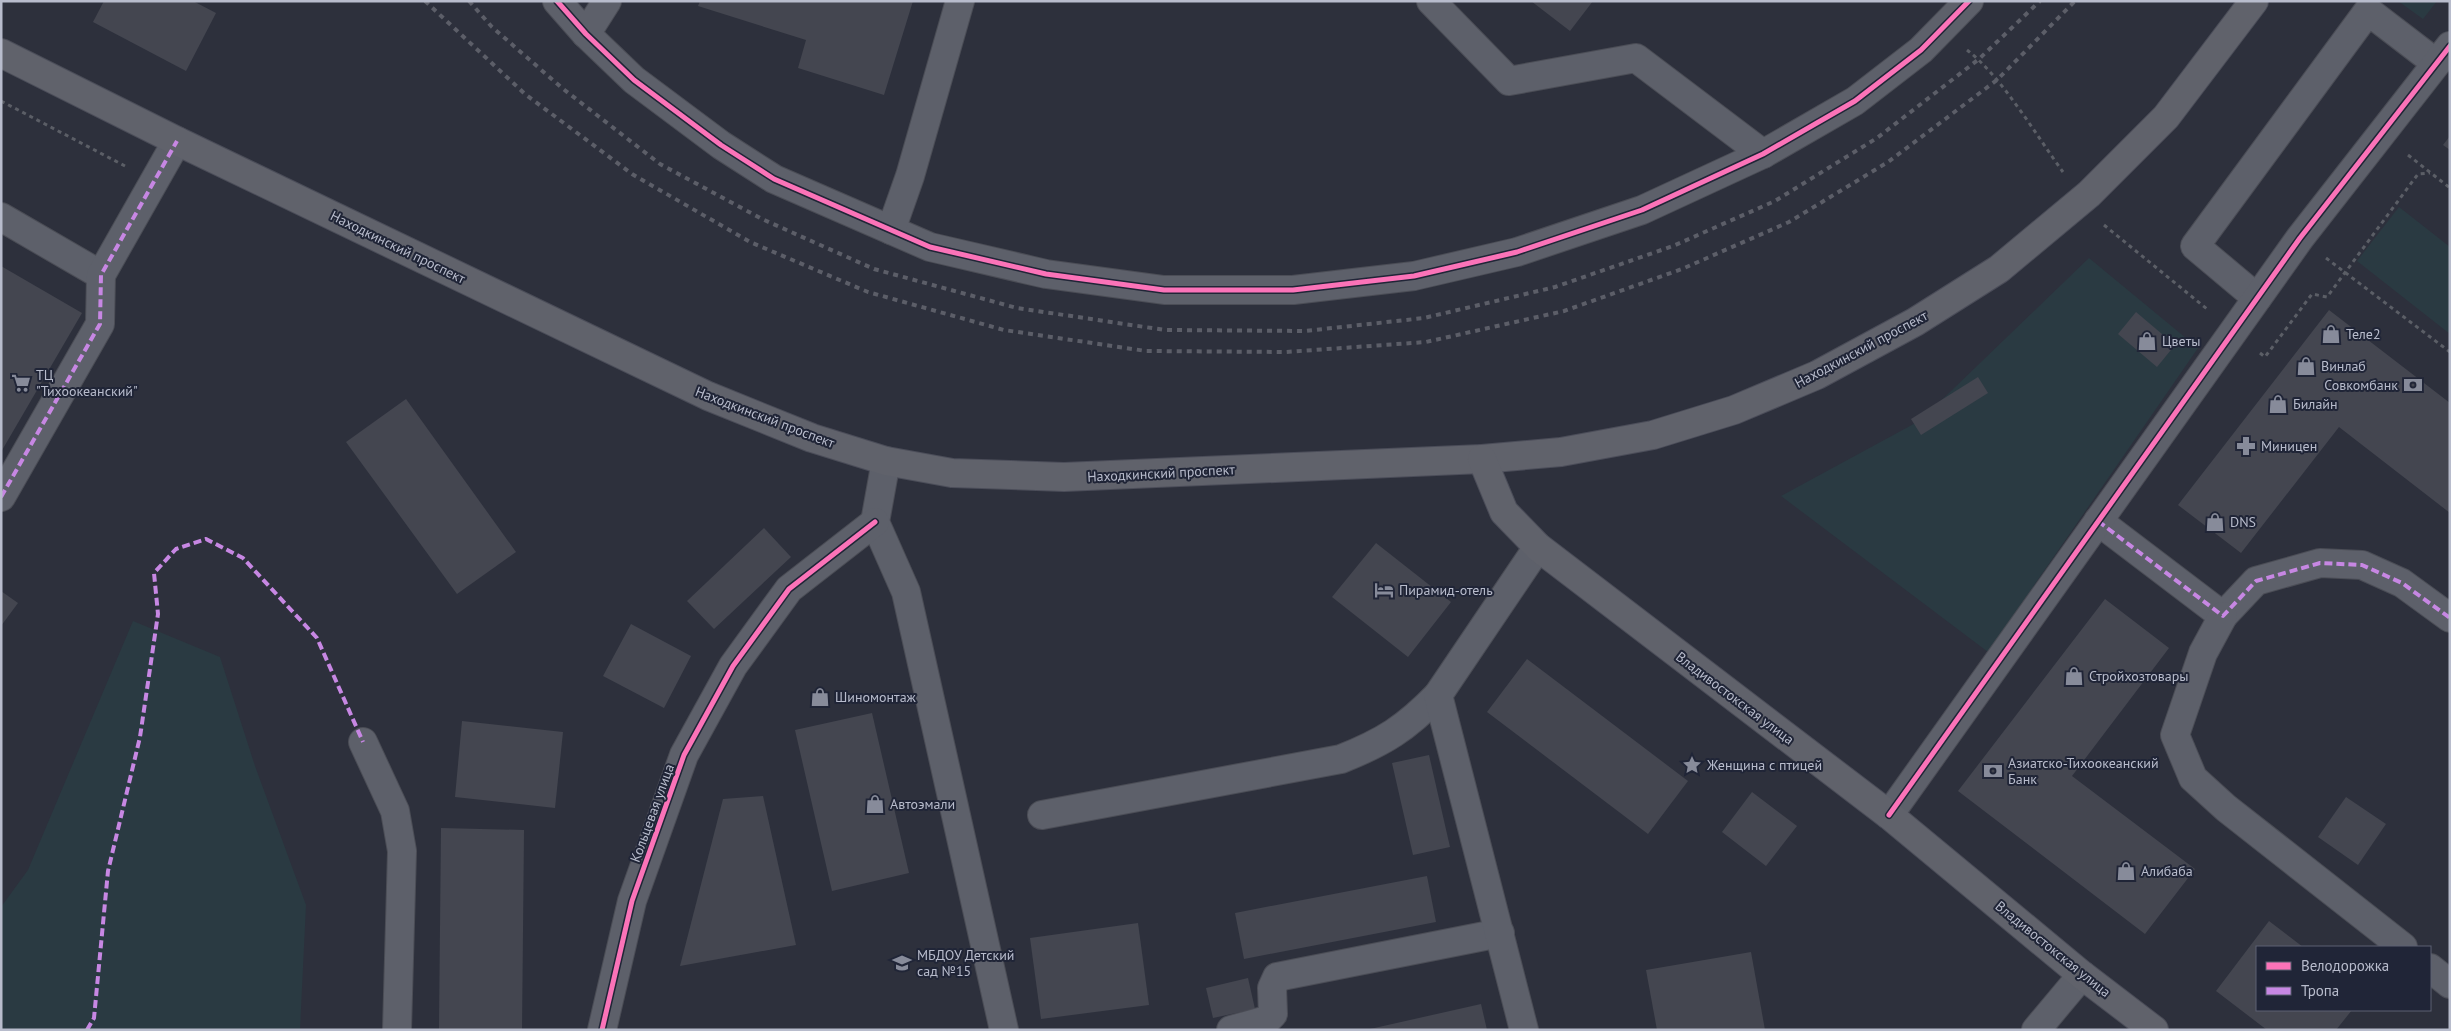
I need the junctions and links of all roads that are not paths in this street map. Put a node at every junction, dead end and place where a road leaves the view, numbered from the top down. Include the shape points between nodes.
1 (557, 1) edge
2 (607, 1) edge
3 (960, 1) edge
4 (1431, 1) edge
5 (2254, 1) edge
6 (1968, 2) edge
7 (586, 34) junction
8 (1, 52) edge
9 (2443, 54) edge
10 (177, 142) junction
11 (1763, 154) junction
12 (1, 217) edge
13 (891, 230) junction
14 (101, 275) junction
15 (2257, 298) junction
16 (1482, 459) junction
17 (886, 461) junction
18 (1, 497) edge
19 (2098, 521) junction
20 (875, 522) junction
21 (1538, 548) junction
22 (2223, 616) junction
23 (2450, 618) edge
24 (1438, 695) junction
25 (363, 742) dead end
26 (1042, 815) dead end
27 (1889, 815) junction
28 (1500, 933) junction
29 (2402, 946) edge
30 (2431, 969) edge
31 (2082, 975) junction
32 (2450, 984) edge
33 (397, 1030) edge
34 (602, 1030) edge
35 (1004, 1030) edge
36 (1230, 1030) edge
37 (1524, 1030) edge
38 (2036, 1030) edge
39 (2154, 1030) edge

1 - 7 street
2 - 7 street
3 - 13 street via 910,176
4 - 11 street via 1509,81 1636,58
5 - 16 main road, Находкинский проспект via 2166,117 2089,194 1999,269 1915,322 1817,375 1725,413 1653,435 1561,452
6 - 11 street via 1921,50 1855,101
7 - 13 street via 634,80 720,145 774,179
8 - 10 main road, Находкинский проспект
9 - 15 street
9 - 15 street via 2368,12 2194,246
10 - 14 street
10 - 17 main road, Находкинский проспект via 708,396 812,438
11 - 13 street via 1642,210 1517,252 1414,276 1293,290 1164,290 1046,274 930,247
12 - 14 street
14 - 18 street via 100,324
15 - 19 street
16 - 17 main road, Находкинский проспект via 1064,478 952,473
16 - 21 main road, Владивостокская улица via 1504,512
17 - 20 street
19 - 22 street
19 - 27 street
20 - 34 street, Кольцевая улица via 789,589 733,666 684,755 632,901
20 - 35 street via 906,592
21 - 24 street
21 - 27 main road, Владивостокская улица
22 - 23 street via 2256,581 2320,563 2362,565 2402,583
22 - 29 street via 2203,653 2175,735 2193,778 2226,808
24 - 26 street via 1394,735 1341,759
24 - 28 street
25 - 33 street via 395,811 402,851
27 - 31 main road, Владивостокская улица
28 - 36 street via 1277,977 1272,988 1273,1014 1267,1020
28 - 37 street
30 - 32 street
31 - 38 street
31 - 39 main road, Владивостокская улица

